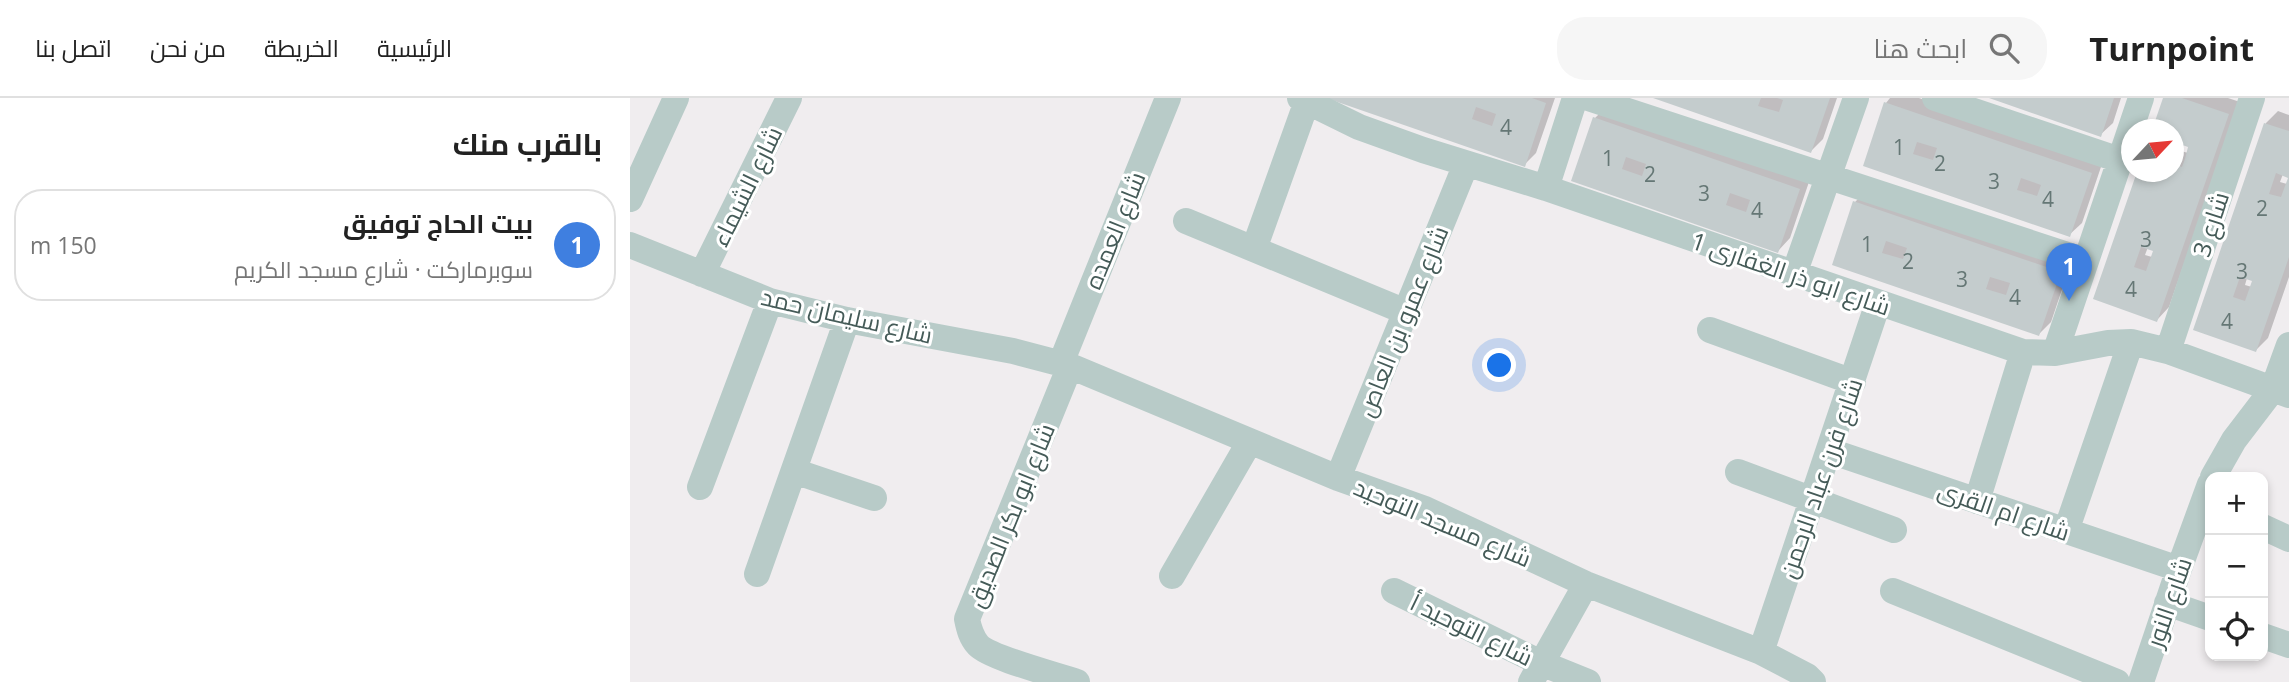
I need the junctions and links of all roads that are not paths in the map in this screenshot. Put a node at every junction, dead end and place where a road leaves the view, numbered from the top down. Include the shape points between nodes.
1 (676, 98) edge
2 (789, 98) edge
3 (1168, 98) edge
4 (1574, 98) edge
5 (1588, 98) edge
6 (1856, 98) edge
7 (1935, 98) edge
8 (2141, 98) edge
9 (2252, 98) edge
10 (1303, 100) edge
11 (2120, 160) junction
12 (1466, 164) junction
13 (1828, 177) junction
14 (1546, 188) junction
15 (630, 199) edge
16 (1186, 221) dead end
17 (1254, 249) junction
18 (633, 254) edge
19 (2086, 261) junction
20 (702, 274) junction
21 (1794, 274) junction
22 (770, 300) junction
23 (1878, 303) junction
24 (1406, 312) junction
25 (847, 320) junction
26 (1710, 330) dead end
27 (2131, 342) junction
28 (2289, 345) edge
29 (2168, 351) junction
30 (2023, 352) junction
31 (2055, 353) junction
32 (1065, 364) junction
33 (1853, 382) junction
34 (2281, 392) edge
35 (1251, 441) junction
36 (1830, 451) junction
37 (794, 471) junction
38 (1738, 472) dead end
39 (2218, 472) edge
40 (1338, 478) junction
41 (700, 487) dead end
42 (874, 498) dead end
43 (1813, 500) junction
44 (1977, 501) junction
45 (2205, 501) edge
46 (2268, 529) edge
47 (1894, 530) dead end
48 (2066, 531) junction
49 (2289, 539) edge
50 (2179, 569) junction
51 (757, 574) dead end
52 (1172, 576) dead end
53 (1586, 584) junction
54 (1394, 591) dead end
55 (1893, 591) dead end
56 (2167, 603) junction
57 (2205, 616) edge
58 (2268, 638) edge
59 (2289, 645) edge
60 (1761, 652) junction
61 (1536, 672) edge
62 (1077, 682) edge
63 (1588, 682) edge
64 (1813, 682) edge
65 (2117, 682) edge
66 (2141, 682) edge

1 - 15 street
2 - 20 street, شارع الشيماء
3 - 32 street, شارع العمده
4 - 14 street
5 - 13 street
6 - 13 street
7 - 11 street
8 - 11 street
9 - 29 street, شارع 3
10 - 12 street, شارع ابو ذر الغفارى 1 via 1359,127
10 - 17 street
11 - 19 street
12 - 14 street, شارع ابو ذر الغفارى 1
12 - 24 street, شارع عمرو بن العاص
13 - 19 street
13 - 21 street
14 - 21 street, شارع ابو ذر الغفارى 1
16 - 17 street
17 - 24 street
18 - 20 street, شارع سليمان حمد
19 - 31 street
20 - 22 street, شارع سليمان حمد
21 - 23 street, شارع ابو ذر الغفارى 1
22 - 25 street, شارع سليمان حمد
22 - 41 street
23 - 30 street, شارع ابو ذر الغفارى 1
23 - 33 street, شارع فرن عباد الرحمن
24 - 40 street, شارع عمرو بن العاص
25 - 32 street, شارع سليمان حمد
25 - 37 street
26 - 33 street
27 - 29 street, شارع ابو ذر الغفارى 1
27 - 31 street, شارع ابو ذر الغفارى 1
27 - 48 street
28 - 34 street, شارع النور
29 - 34 street, شارع ابو ذر الغفارى 1
30 - 31 street, شارع ابو ذر الغفارى 1
30 - 44 street
32 - 35 street, شارع مسجد التوحيد
32 - 62 street, شارع ابو بكر الصديق via 967,619 980,648
33 - 36 street, شارع فرن عباد الرحمن
34 - 39 street, شارع النور via 2234,440
35 - 40 street, شارع مسجد التوحيد
35 - 52 street
36 - 43 street, شارع فرن عباد الرحمن
36 - 44 street, شارع ام القرى
37 - 42 street
37 - 51 street
38 - 43 street
40 - 53 street, شارع مسجد التوحيد via 1425,509
43 - 47 street
43 - 60 street, شارع فرن عباد الرحمن
44 - 48 street, شارع ام القرى
45 - 50 street, شارع النور
46 - 49 street
48 - 50 street, شارع ام القرى
50 - 56 street, شارع النور
53 - 60 street, شارع مسجد التوحيد
53 - 61 street
54 - 61 street, شارع التوحيد أ
55 - 65 street
56 - 57 street
56 - 66 street, شارع النور
58 - 59 street
60 - 64 street, شارع مسجد التوحيد
61 - 63 street, شارع التوحيد أ

